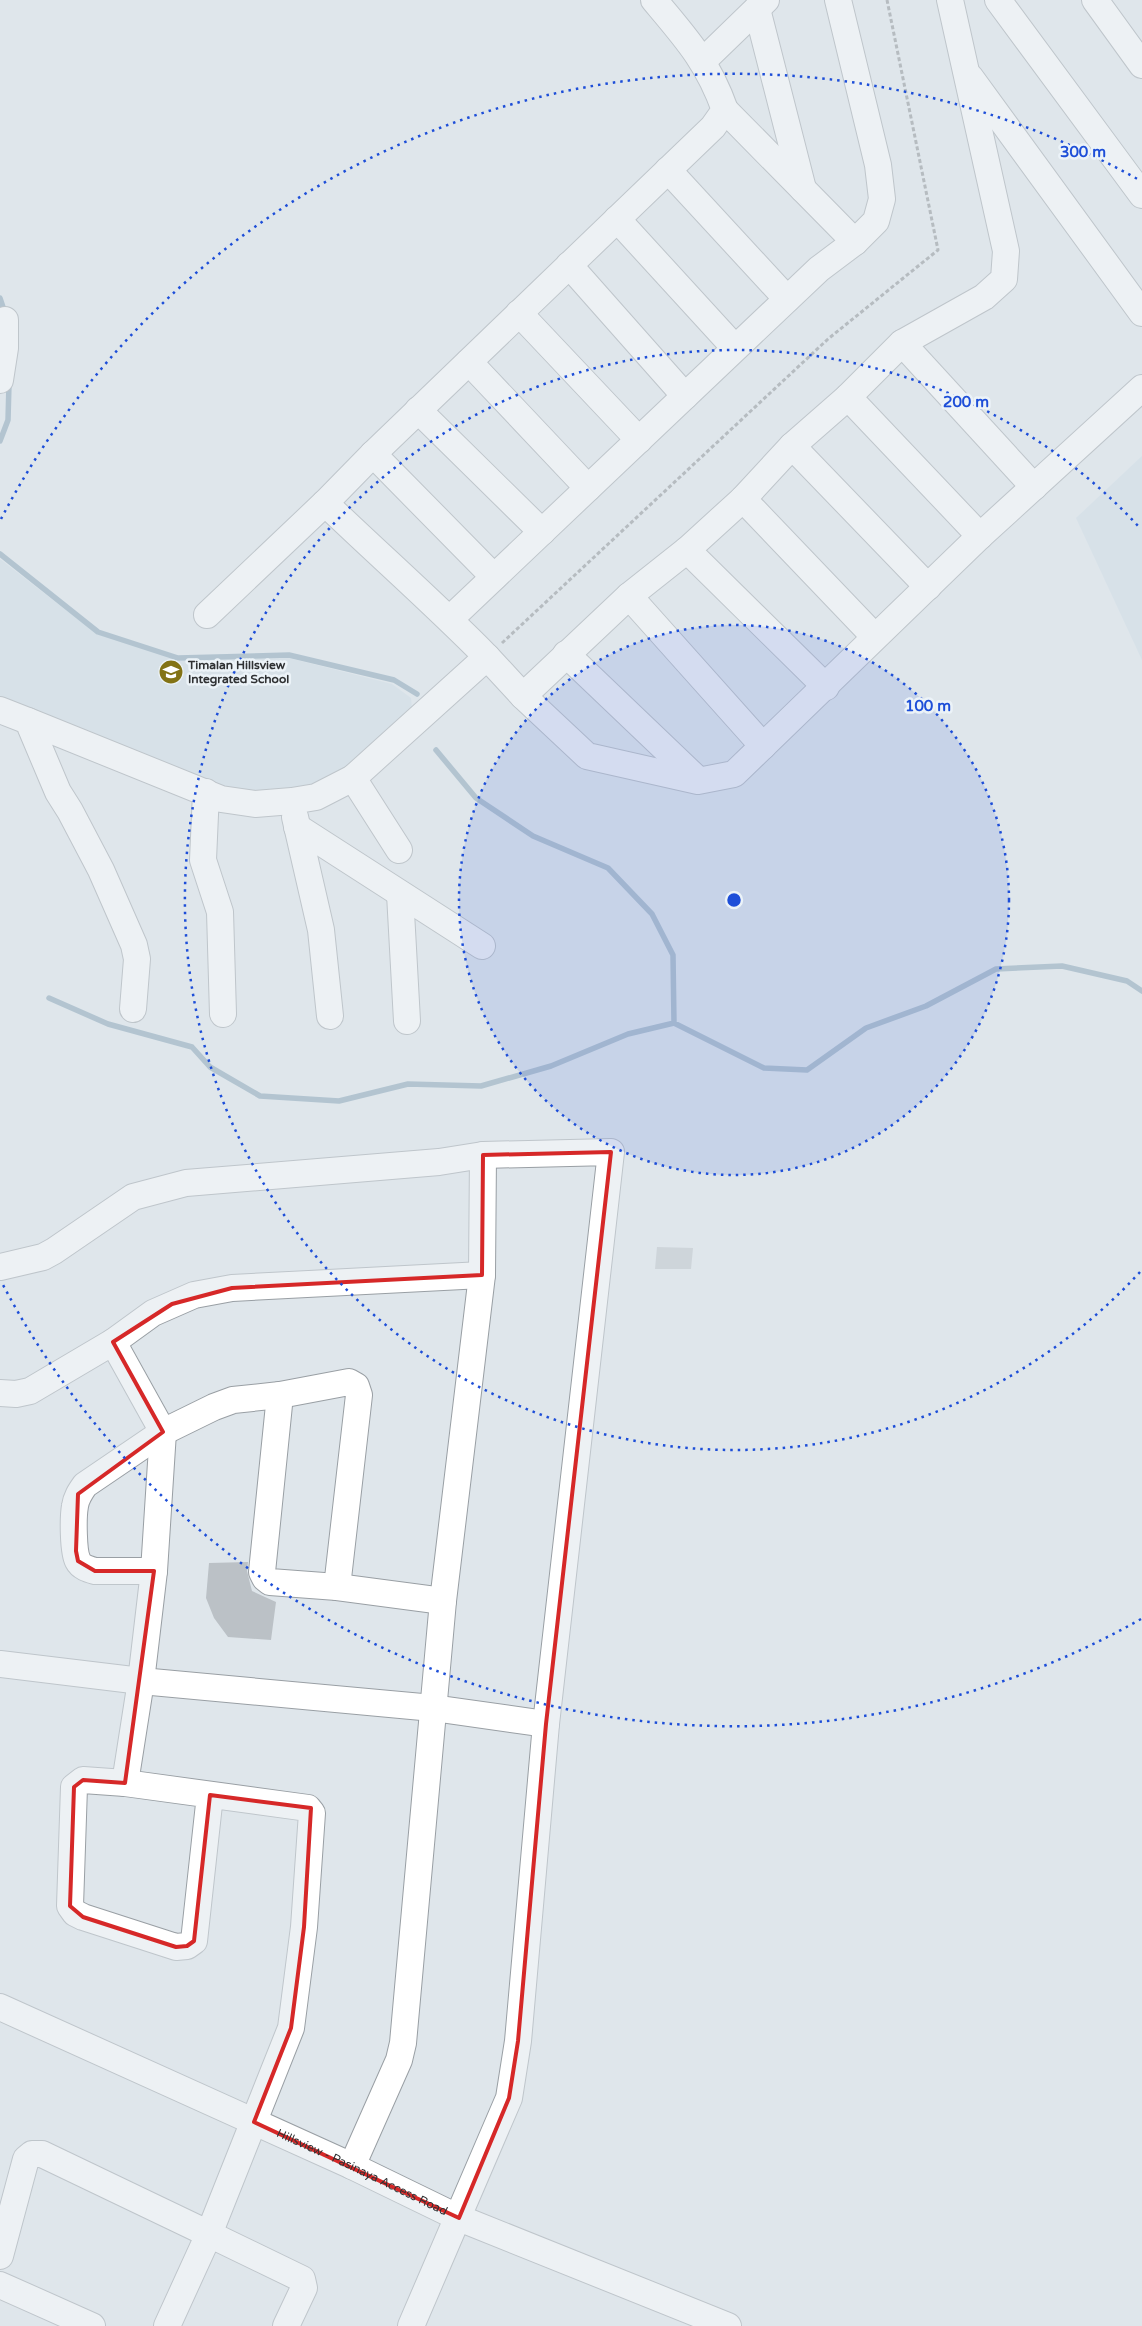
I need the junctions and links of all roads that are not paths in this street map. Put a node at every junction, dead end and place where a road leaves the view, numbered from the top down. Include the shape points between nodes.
1 (838, 0) edge
2 (950, 0) edge
3 (998, 0) edge
4 (1095, 0) edge
5 (658, 1) edge
6 (761, 4) edge
7 (702, 61) junction
8 (1142, 65) edge
9 (964, 68) junction
10 (725, 110) junction
11 (668, 170) junction
12 (803, 189) junction
13 (1142, 195) edge
14 (617, 219) junction
15 (856, 242) junction
16 (569, 265) junction
17 (787, 299) junction
18 (519, 313) junction
19 (1142, 313) edge
20 (2, 317) edge
21 (902, 343) junction
22 (735, 348) junction
23 (469, 362) junction
24 (0, 380) edge
25 (1142, 388) edge
26 (685, 396) junction
27 (848, 397) junction
28 (418, 410) junction
29 (639, 440) junction
30 (792, 446) junction
31 (373, 454) junction
32 (1034, 487) junction
33 (588, 488) junction
34 (743, 499) junction
35 (325, 503) junction
36 (542, 532) junction
37 (980, 536) junction
38 (687, 550) junction
39 (494, 577) junction
40 (928, 587) junction
41 (629, 596) junction
42 (207, 615) dead end
43 (450, 619) junction
44 (874, 636) junction
45 (566, 654) junction
46 (487, 657) junction
47 (826, 686) junction
48 (523, 696) junction
49 (0, 710) edge
50 (28, 721) junction
51 (763, 746) junction
52 (352, 778) junction
53 (698, 781) junction
54 (206, 792) junction
55 (292, 801) junction
56 (297, 827) junction
57 (399, 850) dead end
58 (400, 894) junction
59 (482, 946) dead end
60 (133, 1009) dead end
61 (223, 1014) dead end
62 (330, 1016) dead end
63 (407, 1021) dead end
64 (483, 1155) junction
65 (0, 1267) edge
66 (482, 1274) junction
67 (113, 1342) junction
68 (0, 1393) edge
69 (280, 1395) junction
70 (163, 1432) junction
71 (154, 1570) junction
72 (337, 1587) junction
73 (443, 1601) junction
74 (0, 1664) edge
75 (141, 1681) junction
76 (433, 1708) junction
77 (546, 1724) junction
78 (125, 1783) junction
79 (210, 1795) junction
80 (0, 2007) edge
81 (254, 2122) junction
82 (352, 2166) junction
83 (459, 2218) junction
84 (209, 2234) junction
85 (0, 2256) edge
86 (0, 2285) edge
87 (92, 2326) edge
88 (167, 2326) edge
89 (286, 2326) edge
90 (411, 2326) edge
91 (728, 2326) edge

1 - 15 street via 878,165 882,199 876,221
2 - 9 street
3 - 13 street
4 - 8 street
5 - 7 street
6 - 7 street
6 - 12 street
7 - 10 street via 716,84
9 - 19 street
9 - 21 street via 1006,251 1004,279 984,297
10 - 11 street via 713,128
10 - 12 street
11 - 14 street
11 - 17 street
12 - 15 street
14 - 16 street
14 - 22 street
15 - 17 street via 819,269
16 - 18 street
16 - 26 street
17 - 22 street
18 - 23 street
18 - 29 street
20 - 24 street via 5,348
21 - 27 street
21 - 32 street
22 - 26 street
23 - 28 street
23 - 33 street
25 - 32 street
26 - 29 street
27 - 30 street
27 - 37 street
28 - 31 street
28 - 36 street
29 - 33 street
30 - 34 street
30 - 40 street
31 - 35 street
31 - 39 street
32 - 37 street
33 - 36 street
34 - 38 street
34 - 44 street
35 - 42 street
35 - 43 street
36 - 39 street
37 - 40 street
38 - 41 street
38 - 47 street
39 - 43 street
40 - 44 street
41 - 45 street
41 - 51 street
43 - 46 street
44 - 47 street
45 - 48 street
45 - 53 street
46 - 48 street
46 - 52 street
47 - 51 street
48 - 53 street via 587,756
49 - 50 street
50 - 54 street
50 - 60 street via 58,792 101,870 134,945 137,959
51 - 53 street via 734,774
52 - 55 street via 316,797
52 - 57 street
54 - 55 street via 238,803
54 - 61 street via 204,860 220,912
55 - 56 street
56 - 58 street
56 - 62 street via 321,930
58 - 59 street
58 - 63 street
64 - 65 street via 440,1162 186,1183 133,1197 54,1251
64 - 66 street
64 - 77 street via 610,1152
66 - 67 street via 232,1288 194,1295 153,1313
66 - 73 street
67 - 68 street via 30,1391
67 - 70 street
69 - 70 street via 234,1400
69 - 72 street via 262,1572 270,1582
69 - 72 street via 349,1382 356,1386 359,1395
70 - 71 street
70 - 71 street via 85,1485 75,1505 76,1551 78,1561 85,1568 94,1571
71 - 75 street
72 - 73 street
73 - 76 street
74 - 75 street
75 - 76 street
75 - 78 street
76 - 77 street
76 - 82 street via 402,2052
77 - 83 street via 518,2041 509,2098
78 - 79 street
78 - 79 street via 83,1780 74,1787 70,1906 83,1917 176,1947 187,1946 194,1941
79 - 81 street via 308,1808 313,1818 291,2028
80 - 81 street, Hillsview - Pasinaya Access Road
81 - 82 street, Hillsview - Pasinaya Access Road
81 - 84 street
82 - 83 street, Hillsview - Pasinaya Access Road
83 - 90 street
83 - 91 street, Hillsview - Pasinaya Access Road
84 - 85 street via 42,2154 32,2154 26,2159
84 - 88 street
84 - 89 street via 302,2279 304,2288
86 - 87 street

